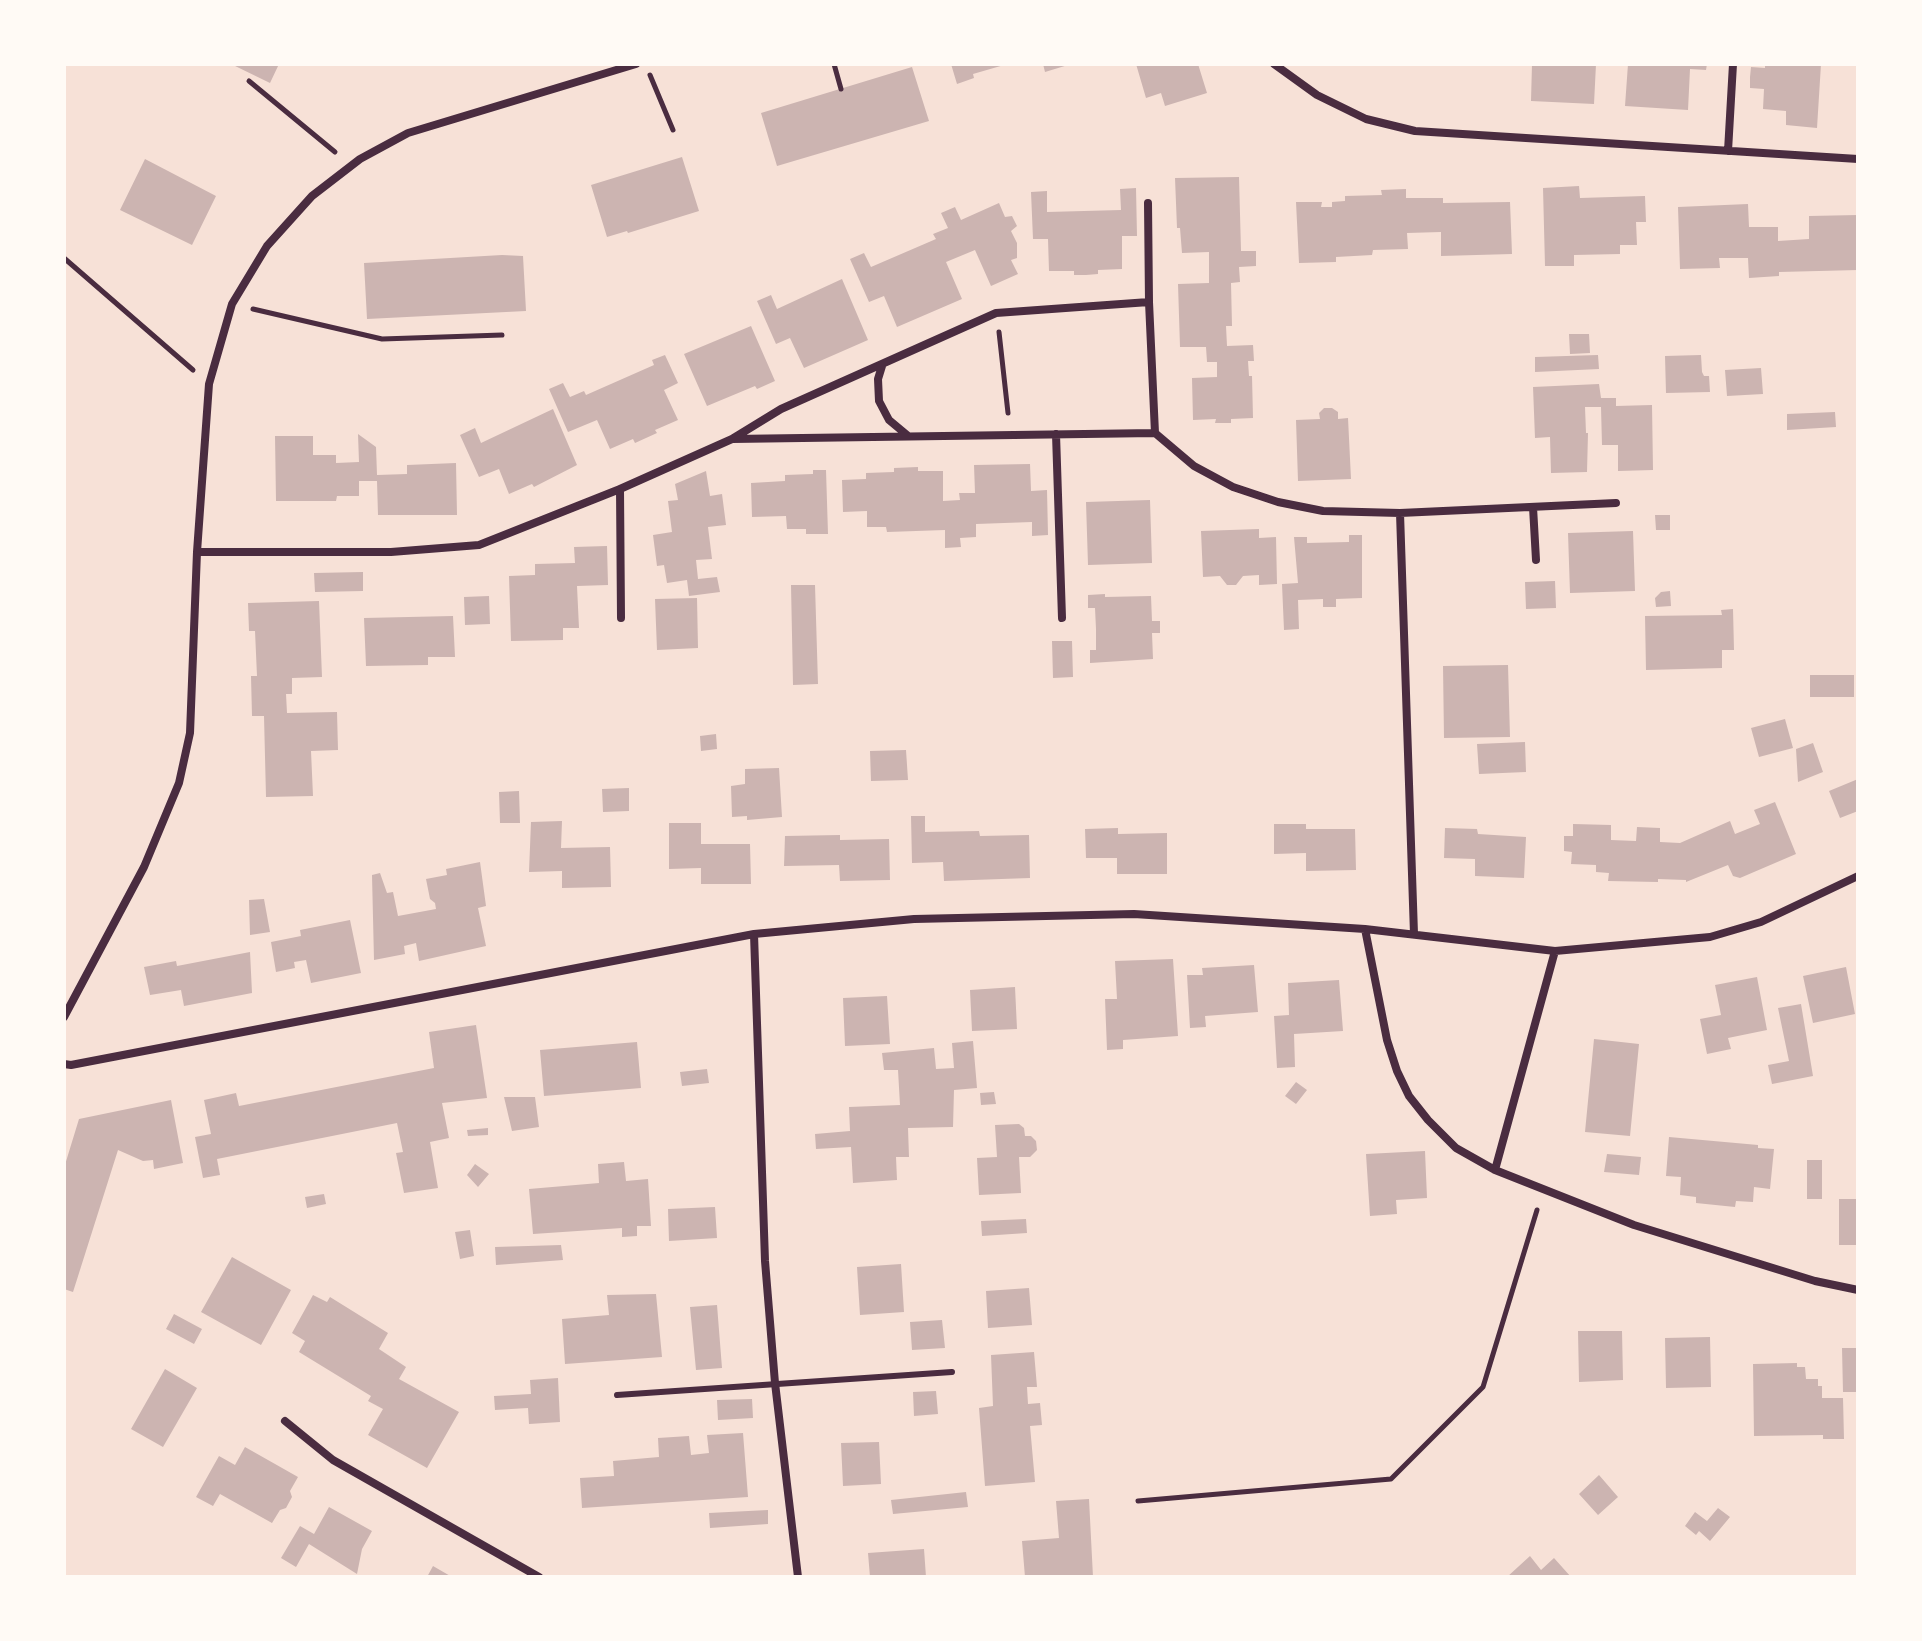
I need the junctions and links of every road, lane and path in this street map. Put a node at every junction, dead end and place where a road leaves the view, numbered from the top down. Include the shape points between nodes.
1 (636, 64) edge
2 (646, 64) edge
3 (834, 64) edge
4 (1274, 64) edge
5 (1733, 64) edge
6 (249, 81) dead end
7 (841, 89) dead end
8 (673, 130) dead end
9 (1728, 151) junction
10 (1858, 159) edge
11 (352, 166) junction
12 (1148, 203) dead end
13 (64, 258) edge
14 (1149, 302) junction
15 (232, 304) junction
16 (996, 313) junction
17 (502, 335) dead end
18 (882, 366) junction
19 (209, 384) junction
20 (1155, 433) junction
21 (1011, 434) junction
22 (1056, 434) junction
23 (907, 435) junction
24 (732, 439) junction
25 (620, 489) junction
26 (1616, 503) dead end
27 (1533, 507) junction
28 (1400, 513) junction
29 (197, 552) junction
30 (1536, 560) dead end
31 (621, 618) dead end
32 (1062, 618) dead end
33 (1858, 876) edge
34 (1365, 929) junction
35 (754, 934) junction
36 (1414, 934) junction
37 (1555, 951) junction
38 (64, 1017) edge
39 (64, 1064) edge
40 (1495, 1170) junction
41 (1544, 1190) junction
42 (1858, 1290) edge
43 (952, 1372) dead end
44 (775, 1383) junction
45 (617, 1395) dead end
46 (285, 1421) dead end
47 (1138, 1501) dead end
48 (539, 1577) edge
49 (798, 1577) edge

1 - 11 street via 408,133
2 - 8 path
3 - 7 path
4 - 9 street via 1317,95 1366,119 1415,131
5 - 9 street
6 - 11 path
9 - 10 street
11 - 15 street via 312,196 267,246
12 - 14 street
13 - 19 path
14 - 16 street
14 - 20 street
15 - 17 path via 382,339
15 - 19 street
16 - 18 street
16 - 21 path
18 - 23 street via 879,401 889,420
18 - 24 street via 781,409
19 - 29 street
20 - 22 street
20 - 28 street via 1194,466 1278,502 1323,511
21 - 22 street
21 - 23 street
22 - 32 street
23 - 24 street
24 - 25 street
25 - 29 street via 479,545 391,552
25 - 31 street
26 - 27 street
27 - 28 street
27 - 30 street
28 - 36 street
29 - 38 street via 190,733 179,783 144,867
33 - 37 street via 1761,922 1710,937
34 - 35 street via 1134,914 914,919
34 - 36 street
34 - 40 street via 1387,1040 1409,1096 1456,1148
35 - 39 street
35 - 44 street via 765,1261
36 - 37 street
37 - 40 street
40 - 41 street
41 - 42 street via 1634,1225
41 - 47 path via 1483,1387 1391,1479
43 - 44 lane
44 - 45 lane
44 - 49 street
46 - 48 street via 333,1460

